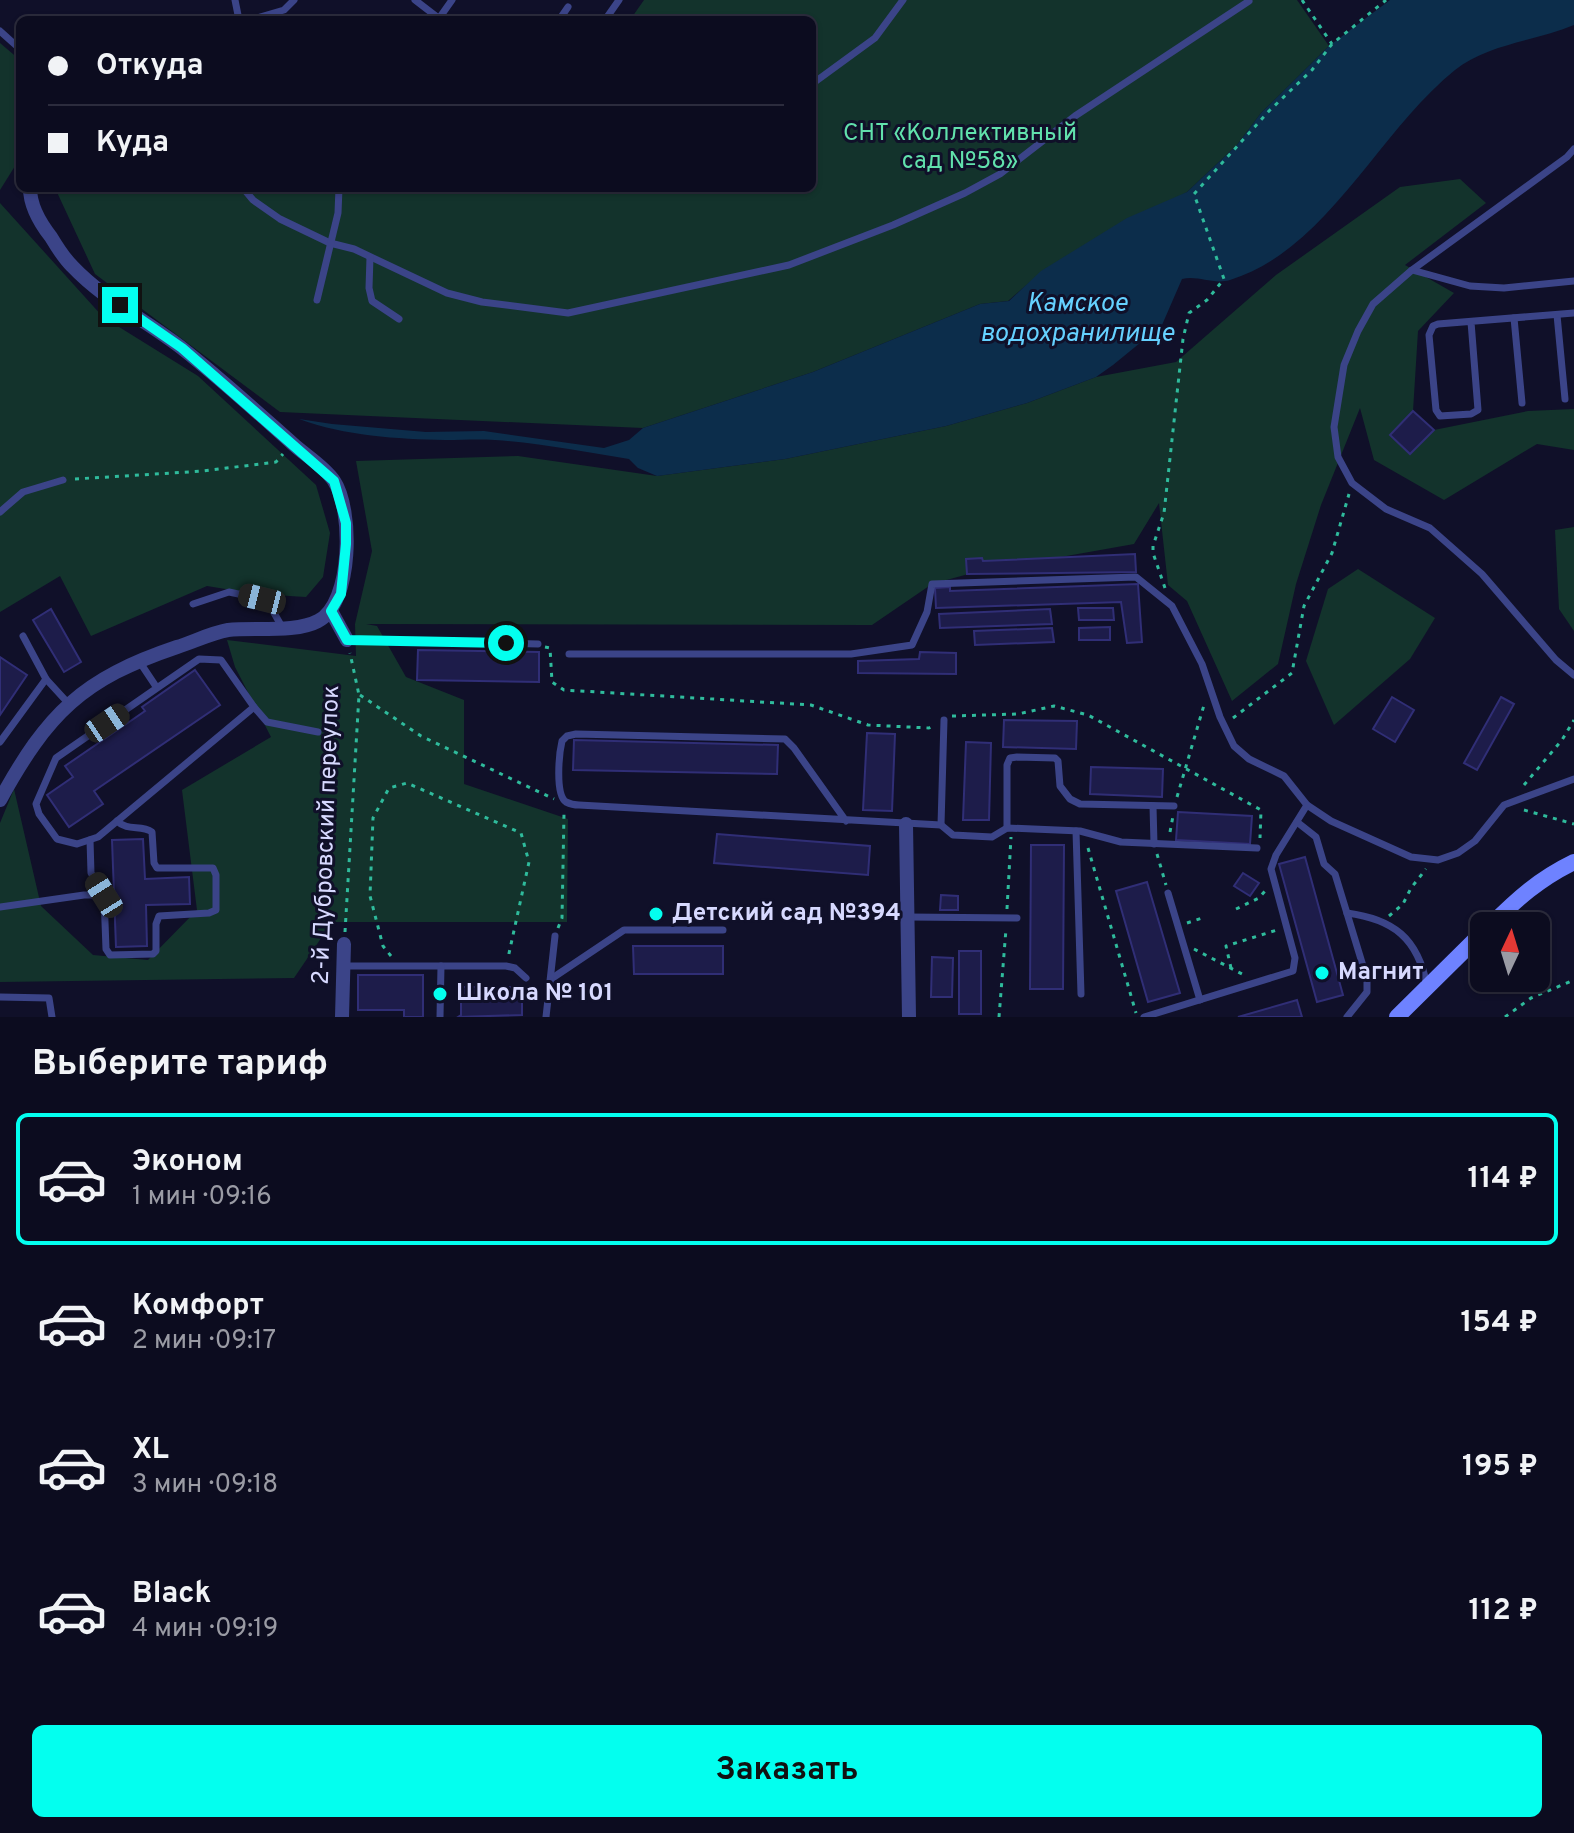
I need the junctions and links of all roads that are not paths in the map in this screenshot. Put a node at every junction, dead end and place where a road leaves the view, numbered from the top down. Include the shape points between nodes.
1 (294, 0) edge
2 (415, 0) edge
3 (903, 0) edge
4 (1249, 1) edge
5 (568, 7) dead end
6 (264, 16) edge
7 (436, 16) edge
8 (562, 16) edge
9 (0, 31) edge
10 (16, 45) edge
11 (816, 81) edge
12 (1574, 149) edge
13 (1570, 159) edge
14 (31, 192) edge
15 (246, 192) edge
16 (339, 192) edge
17 (330, 243) junction
18 (370, 257) junction
19 (1412, 270) junction
20 (1574, 281) edge
21 (317, 300) dead end
22 (1574, 313) edge
23 (1557, 315) junction
24 (1514, 318) junction
25 (399, 319) dead end
26 (1471, 322) junction
27 (1565, 399) dead end
28 (1522, 403) dead end
29 (63, 480) road end
30 (0, 512) edge
31 (193, 604) dead end
32 (331, 611) junction
33 (282, 627) junction
34 (23, 636) dead end
35 (347, 640) joint
36 (538, 644) road end
37 (569, 654) dead end
38 (139, 661) junction
39 (1574, 675) edge
40 (46, 679) junction
41 (157, 688) junction
42 (68, 703) junction
43 (254, 707) junction
44 (944, 720) road end
45 (318, 732) dead end
46 (0, 742) edge
47 (1574, 779) edge
48 (0, 800) edge
49 (1307, 805) junction
50 (1153, 806) junction
51 (1174, 806) road end
52 (117, 821) junction
53 (846, 821) junction
54 (1297, 822) junction
55 (906, 824) junction
56 (941, 825) junction
57 (1007, 828) junction
58 (1080, 832) junction
59 (90, 840) junction
60 (1154, 844) junction
61 (1258, 848) road end
62 (1574, 862) edge
63 (1168, 893) road end
64 (104, 895) junction
65 (0, 907) edge
66 (1505, 912) edge
67 (1347, 913) junction
68 (908, 917) junction
69 (1017, 918) dead end
70 (723, 930) dead end
71 (555, 936) road end
72 (344, 944) road end
73 (1470, 945) edge
74 (343, 966) junction
75 (441, 966) junction
76 (526, 978) dead end
77 (551, 979) junction
78 (1427, 988) junction
79 (1081, 994) dead end
80 (0, 997) edge
81 (1200, 1000) junction
82 (52, 1017) edge
83 (342, 1017) edge
84 (440, 1017) edge
85 (546, 1017) edge
86 (909, 1017) edge
87 (1144, 1017) edge
88 (1347, 1017) edge
89 (1397, 1017) edge

1 - 6 lane via 284,10
2 - 7 lane
3 - 11 lane via 875,38
4 - 18 lane via 1075,116 1000,174 893,225 789,265 568,313 447,293
5 - 8 lane
9 - 10 lane
12 - 13 lane
13 - 19 lane
14 - 32 street via 39,221 70,265 182,348 334,481 346,523 341,594
15 - 17 lane via 280,219
16 - 17 lane
17 - 18 lane
17 - 21 lane
18 - 25 lane via 372,301
19 - 20 lane via 1470,286
19 - 39 lane via 1373,304 1344,365 1334,427 1338,457 1352,483 1386,509 1430,528 1482,574
22 - 23 lane
23 - 24 lane
23 - 27 lane
24 - 26 lane
24 - 28 lane
26 - 26 lane via 1430,329 1440,416 1478,410
29 - 30 lane via 23,492
31 - 33 lane via 229,592 262,599
32 - 33 street via 318,621
32 - 35 street
33 - 38 street via 225,631
34 - 40 lane
35 - 36 lane
37 - 49 lane via 851,654 912,645 932,584 1136,577 1172,606 1234,746 1284,776
38 - 41 lane
38 - 42 street via 104,677
40 - 42 lane
40 - 46 lane
41 - 43 lane via 199,659 221,660
41 - 59 lane via 56,758 37,799 39,814 57,839 77,844
42 - 48 street via 19,765
43 - 45 lane via 267,722
43 - 52 lane
44 - 56 lane
47 - 49 lane via 1504,805 1475,841 1438,860 1411,857
49 - 54 lane
50 - 51 lane
50 - 57 lane via 1080,804 1060,786 1055,758 1010,758
50 - 60 lane
52 - 59 lane
52 - 64 lane via 125,828 152,832 157,868 213,868 217,907 209,913 159,916 153,954 116,956 106,949
53 - 53 lane via 569,803 559,789 562,741 576,734 785,739
53 - 55 lane
54 - 67 lane via 1316,837
54 - 81 lane via 1272,862 1296,965 1287,974
55 - 56 lane
55 - 68 street
56 - 57 lane via 953,835 992,837
57 - 58 lane
58 - 60 lane
58 - 79 lane
59 - 64 lane via 91,873
60 - 61 lane
62 - 66 main road via 1546,875
63 - 81 lane
64 - 65 lane
67 - 78 lane via 1385,921 1402,935 1417,955
67 - 88 lane via 1368,986
68 - 69 lane
68 - 86 street
70 - 77 lane via 624,930
71 - 77 lane
72 - 74 street, 2-й Дубровский переулок
73 - 78 main road
74 - 75 lane
74 - 83 street, 2-й Дубровский переулок
75 - 76 lane via 506,966
75 - 84 lane
77 - 85 lane
78 - 89 main road
80 - 82 lane via 49,998
81 - 87 lane

